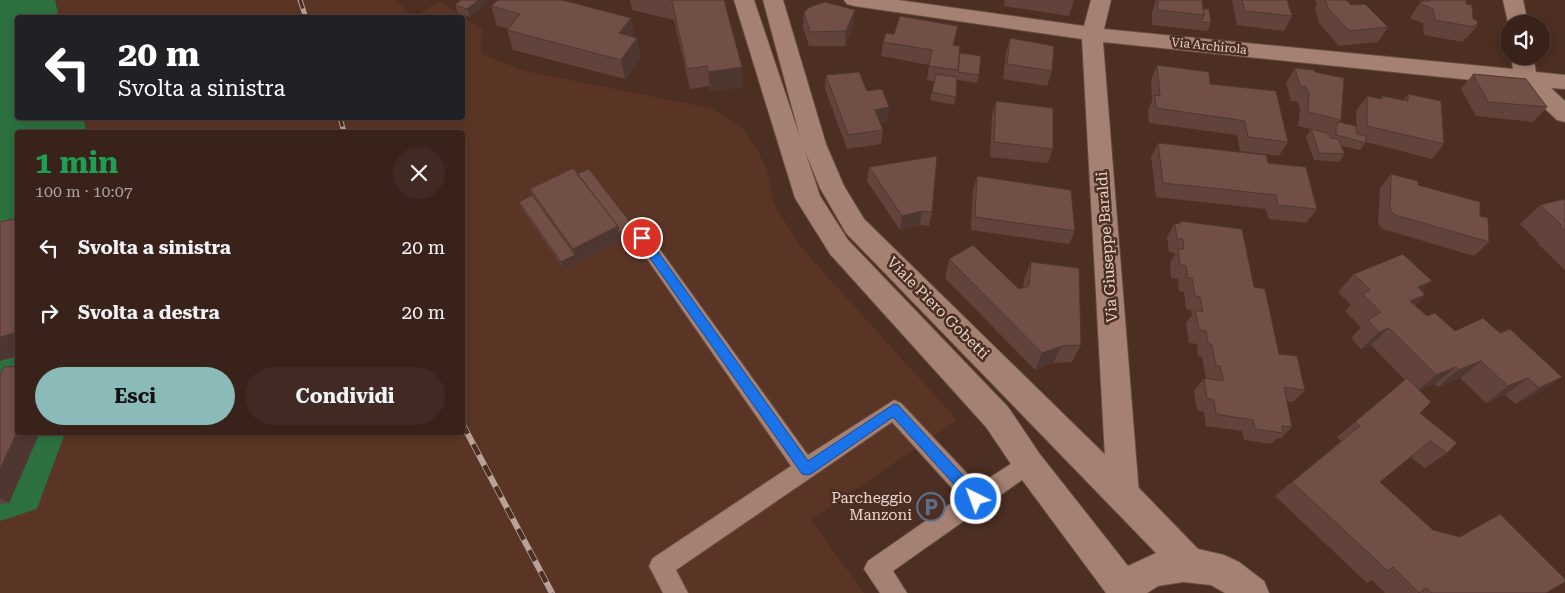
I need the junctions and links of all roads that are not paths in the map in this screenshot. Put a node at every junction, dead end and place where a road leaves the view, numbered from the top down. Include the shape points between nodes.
1 (744, 0) edge
2 (773, 0) edge
3 (854, 0) edge
4 (1101, 0) edge
5 (1513, 0) edge
6 (1516, 15) edge
7 (1092, 34) junction
8 (1524, 67) edge
9 (1565, 82) edge
10 (1565, 114) edge
11 (642, 238) dead end
12 (1028, 463) junction
13 (806, 469) junction
14 (1123, 494) junction
15 (976, 499) junction
16 (1188, 564) junction
17 (1124, 591) edge
18 (676, 593) edge
19 (895, 593) edge
20 (1252, 593) edge

1 - 12 main road, Viale Piero Gobetti via 808,198 839,247 997,417
2 - 14 main road, Viale Piero Gobetti via 814,144 832,188 855,226
3 - 7 main road, Via Archirola
4 - 7 main road, Via Giuseppe Baraldi
5 - 6 main road
7 - 8 main road, Via Archirola
7 - 14 main road, Via Giuseppe Baraldi
8 - 9 main road, Via Archirola
8 - 10 main road
11 - 13 lane
12 - 15 lane
12 - 17 main road, Viale Piero Gobetti
13 - 15 lane via 894,409
13 - 18 lane via 661,566
14 - 16 main road, Viale Piero Gobetti
15 - 19 lane via 876,569
16 - 17 main road via 1153,570
16 - 20 main road via 1225,572

